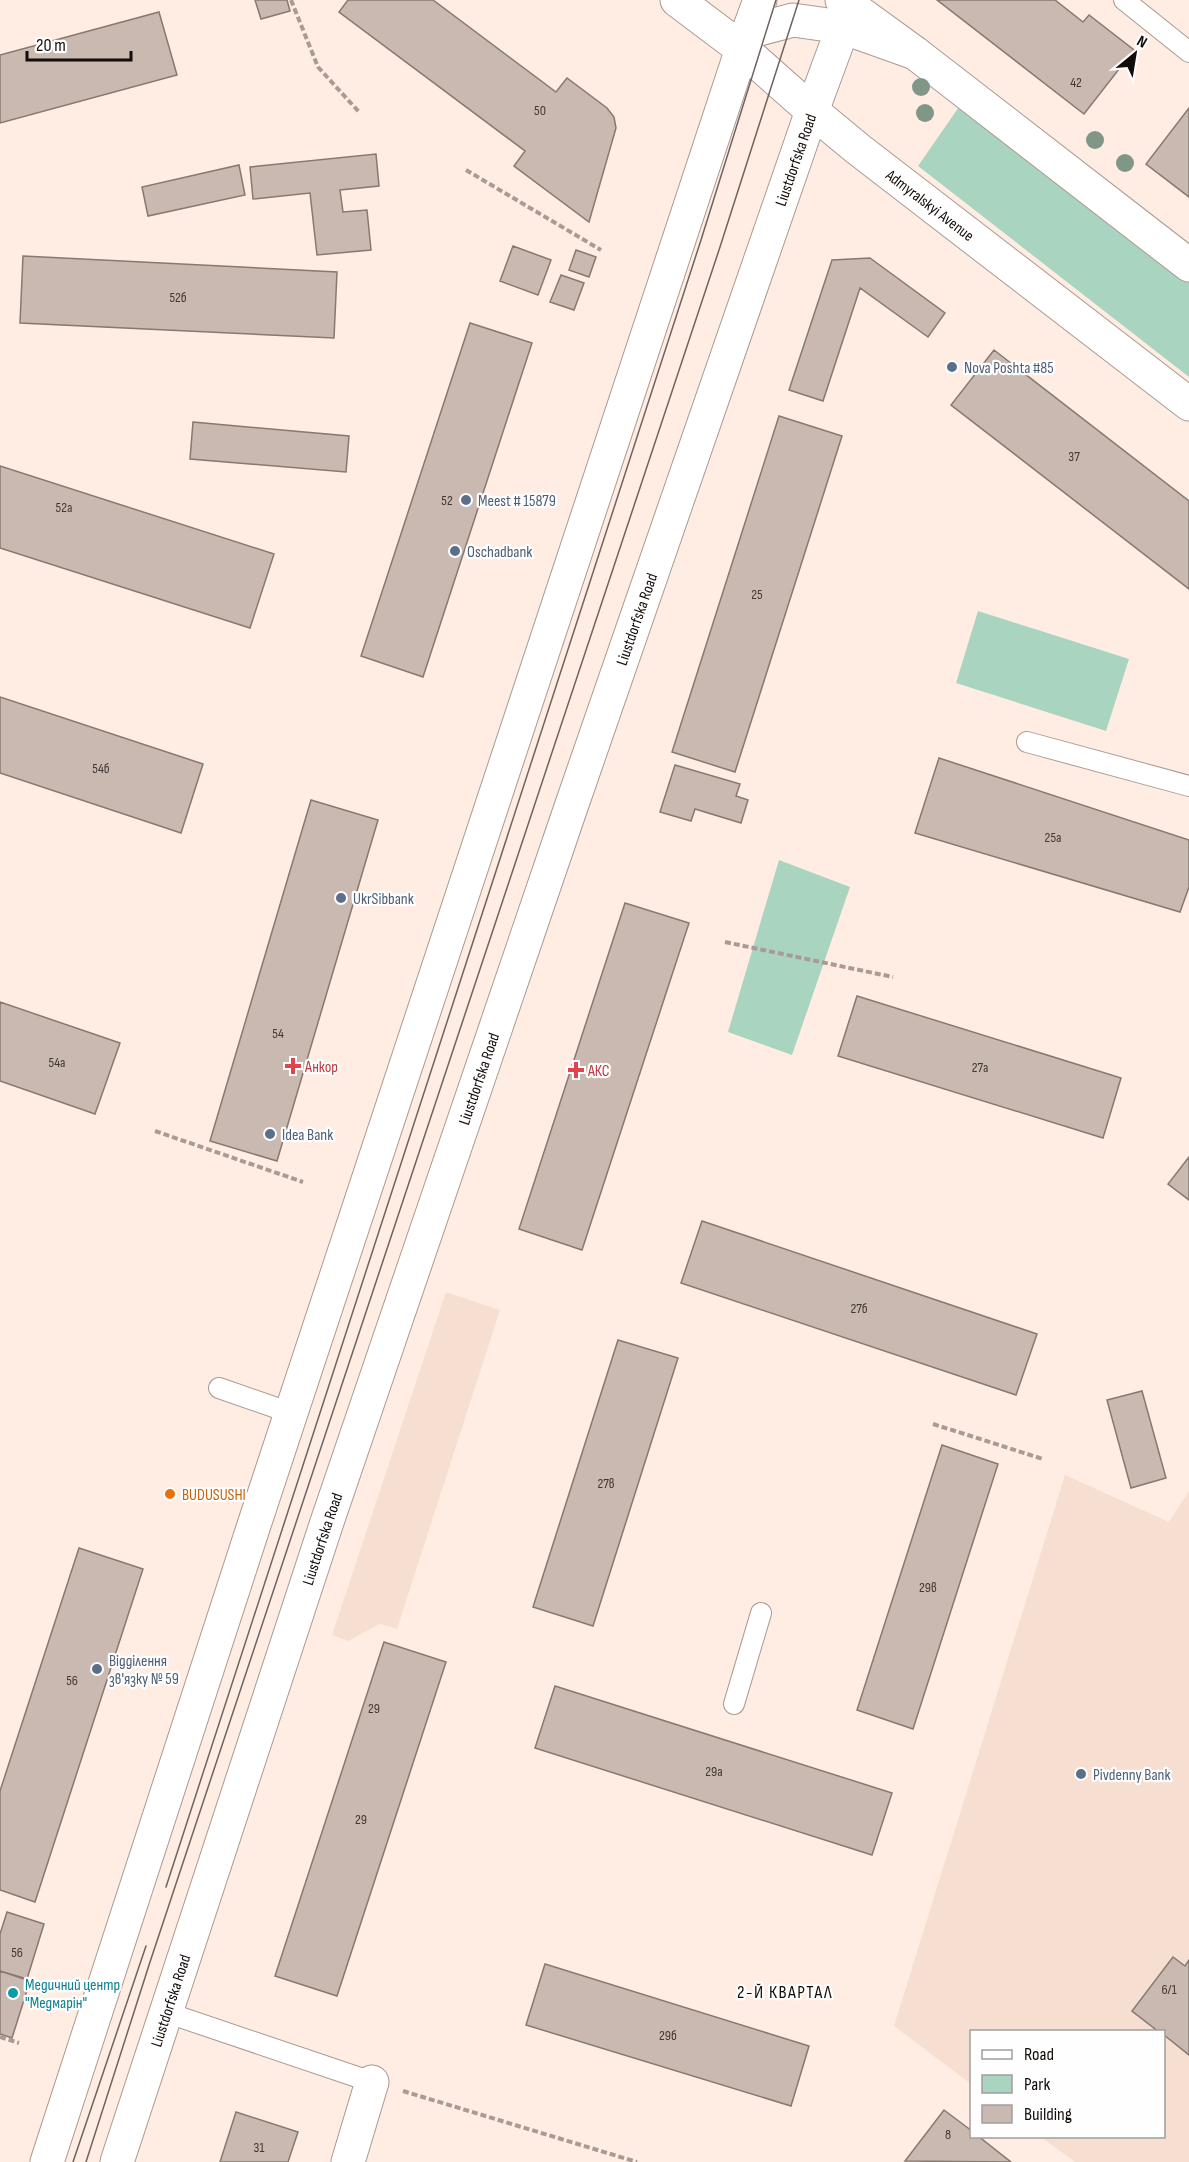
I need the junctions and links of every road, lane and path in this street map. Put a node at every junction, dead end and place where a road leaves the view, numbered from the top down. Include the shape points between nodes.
1 (291, 0) edge
2 (677, 0) edge
3 (760, 0) edge
4 (811, 0) edge
5 (1124, 0) edge
6 (847, 8) edge
7 (745, 41) junction
8 (1189, 52) edge
9 (812, 111) junction
10 (359, 112) dead end
11 (466, 170) dead end
12 (602, 250) dead end
13 (1189, 265) edge
14 (1189, 404) edge
15 (1027, 742) dead end
16 (1189, 786) edge
17 (725, 942) dead end
18 (893, 977) dead end
19 (155, 1131) dead end
20 (303, 1182) dead end
21 (219, 1388) dead end
22 (291, 1413) junction
23 (933, 1424) dead end
24 (1043, 1459) dead end
25 (761, 1613) dead end
26 (734, 1704) dead end
27 (165, 2012) junction
28 (0, 2037) edge
29 (19, 2043) dead end
30 (372, 2082) junction
31 (47, 2162) edge
32 (117, 2162) edge
33 (348, 2162) edge
34 (638, 2162) edge

1 - 10 path via 318,67
2 - 7 main road, Admyralskyi Avenue
3 - 7 main road
4 - 6 main road
5 - 8 lane
6 - 7 main road via 792,20
6 - 9 main road, Liustdorfska Road
6 - 13 main road via 915,52
7 - 9 main road, Admyralskyi Avenue
7 - 22 main road
9 - 14 main road, Admyralskyi Avenue
9 - 27 main road, Liustdorfska Road via 326,1525
11 - 12 path
15 - 16 lane
17 - 18 path
19 - 20 path
21 - 22 lane
22 - 31 main road
23 - 24 path
25 - 26 lane
27 - 30 lane
27 - 32 main road, Liustdorfska Road
28 - 29 path
30 - 33 main road
30 - 34 path

